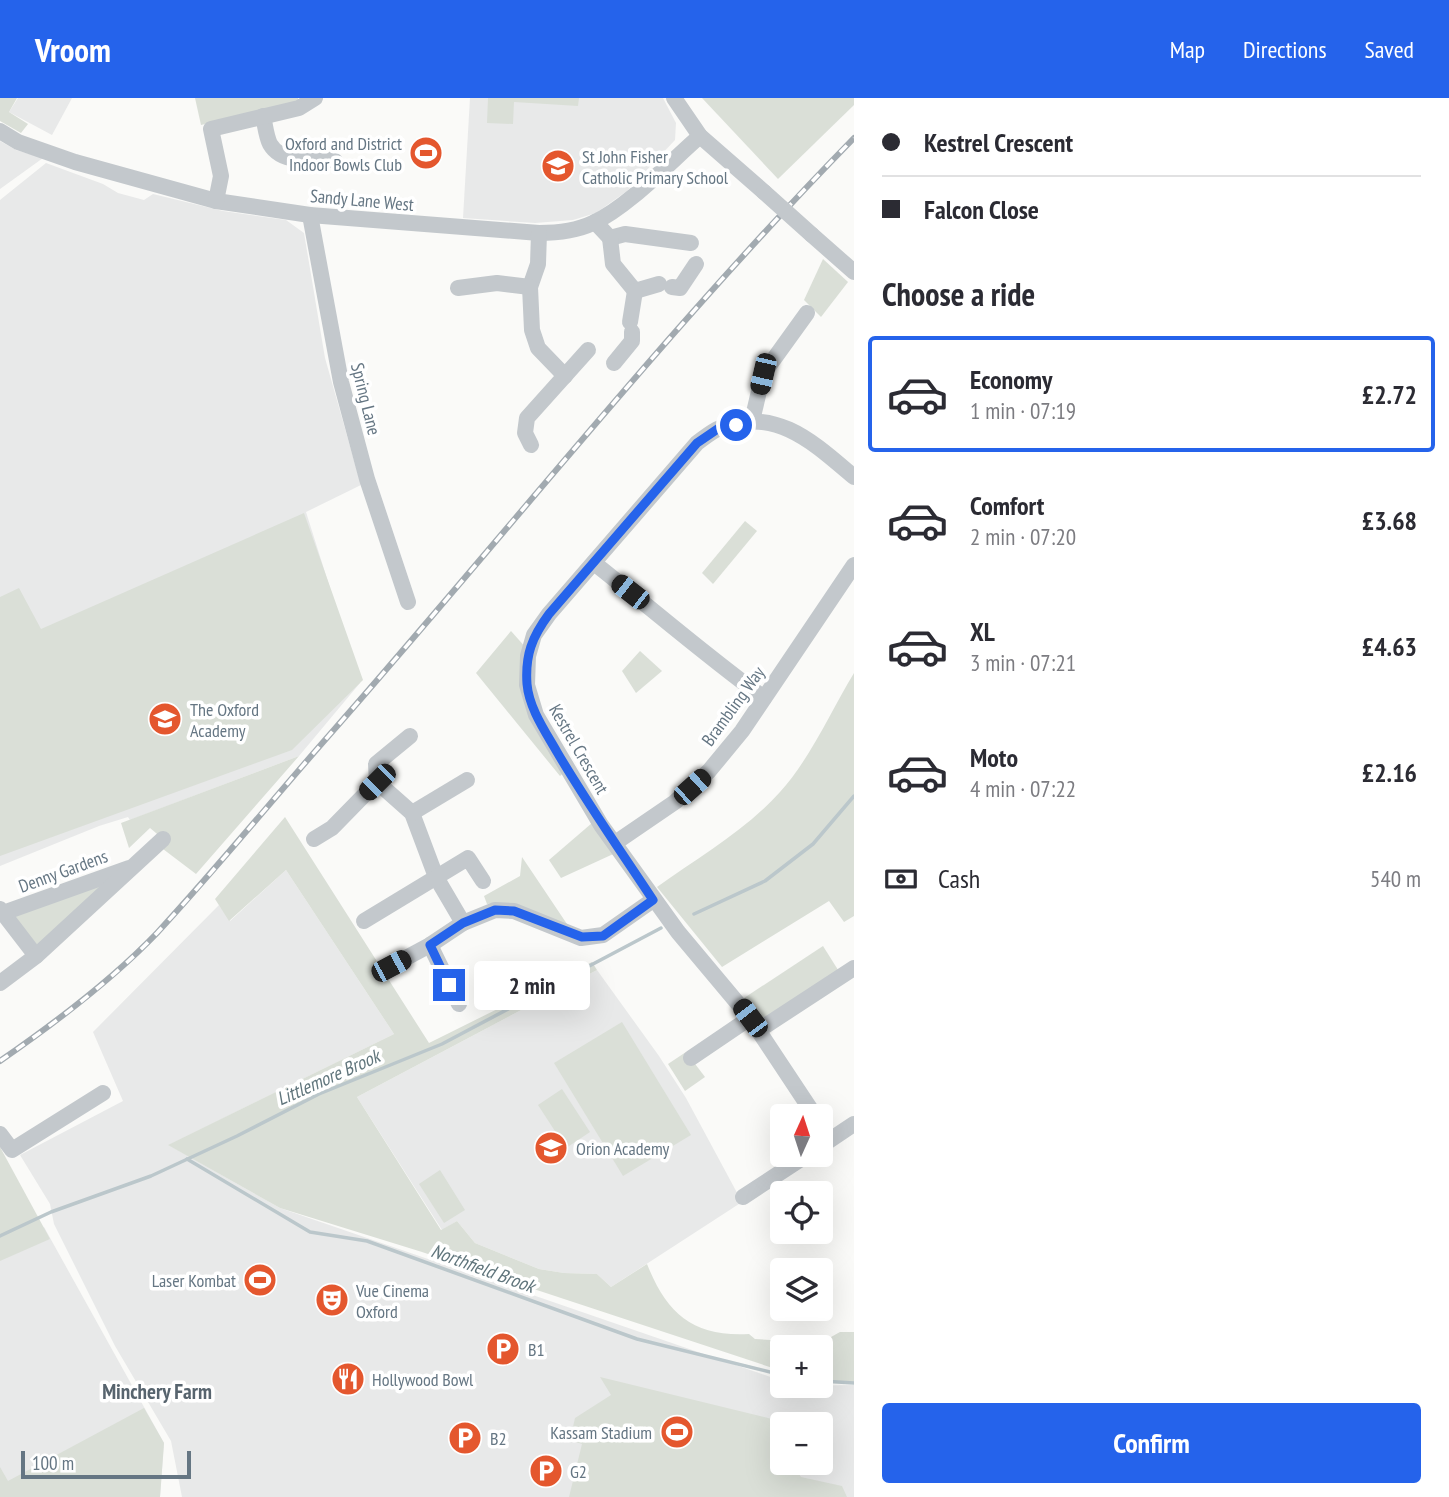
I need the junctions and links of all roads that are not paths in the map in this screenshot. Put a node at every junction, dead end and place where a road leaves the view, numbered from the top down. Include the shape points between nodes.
1 (315, 98) edge
2 (674, 98) edge
3 (262, 116) junction
4 (0, 131) edge
5 (700, 136) junction
6 (335, 161) dead end
7 (216, 201) junction
8 (310, 215) junction
9 (595, 222) junction
10 (539, 233) junction
11 (610, 238) junction
12 (691, 243) dead end
13 (696, 264) dead end
14 (854, 272) edge
15 (530, 287) junction
16 (458, 288) dead end
17 (635, 291) junction
18 (807, 313) dead end
19 (588, 350) dead end
20 (614, 362) dead end
21 (565, 376) junction
22 (752, 421) junction
23 (531, 445) dead end
24 (854, 477) edge
25 (594, 564) junction
26 (854, 565) edge
27 (401, 593) dead end
28 (764, 698) junction
29 (410, 736) dead end
30 (467, 780) dead end
31 (377, 782) junction
32 (412, 813) junction
33 (163, 839) dead end
34 (314, 839) dead end
35 (615, 843) junction
36 (136, 865) junction
37 (436, 877) junction
38 (483, 881) dead end
39 (653, 900) junction
40 (1, 911) edge
41 (364, 921) dead end
42 (463, 923) junction
43 (430, 945) junction
44 (36, 956) junction
45 (391, 966) dead end
46 (854, 968) edge
47 (0, 983) edge
48 (459, 1004) dead end
49 (755, 1024) junction
50 (691, 1058) dead end
51 (103, 1093) dead end
52 (807, 1104) edge
53 (854, 1124) edge
54 (0, 1134) edge
55 (833, 1138) edge
56 (789, 1167) edge
57 (743, 1197) dead end

1 - 3 street via 299,108
2 - 5 street
3 - 6 street via 270,145 291,159 326,156
3 - 7 street via 211,129 221,176
4 - 7 street, Sandy Lane West via 75,162
5 - 9 street, Sandy Lane West via 635,194
5 - 14 street, bridge
7 - 8 street, Sandy Lane West
8 - 10 street, Sandy Lane West
8 - 27 street, Spring Lane via 341,382 367,479 400,573
9 - 10 street, Sandy Lane West
9 - 11 street
10 - 15 street via 538,264
11 - 12 street via 625,234
11 - 17 street via 613,264
13 - 17 street via 681,288 666,285
15 - 16 street via 497,283
15 - 21 street via 534,339
17 - 20 street via 632,341
18 - 22 street via 763,374
19 - 21 street
21 - 23 street via 527,418 525,433
22 - 24 street, Kestrel Crescent via 782,425 810,440
22 - 25 street, Kestrel Crescent via 719,428 697,443
25 - 28 street
25 - 35 street, Kestrel Crescent via 534,635 527,685 536,715
26 - 28 street, Brambling Way
28 - 35 street, Brambling Way via 709,771 675,802
29 - 31 street via 376,764
30 - 32 street
31 - 32 street
31 - 34 street via 332,828
32 - 37 street
33 - 36 street, Denny Gardens
35 - 39 street, Kestrel Crescent
36 - 40 street, Denny Gardens
36 - 44 street, Denny Gardens
37 - 38 street via 468,858
37 - 41 street
37 - 42 street
39 - 42 street via 603,936 582,937 514,911 495,910
39 - 49 street, Kestrel Crescent
40 - 44 street, Denny Gardens
42 - 43 street
43 - 45 street
43 - 48 street
44 - 47 street, Denny Gardens
46 - 49 street
49 - 50 street
49 - 52 street, Kestrel Crescent
51 - 54 street via 12,1150
53 - 55 street
56 - 57 street

